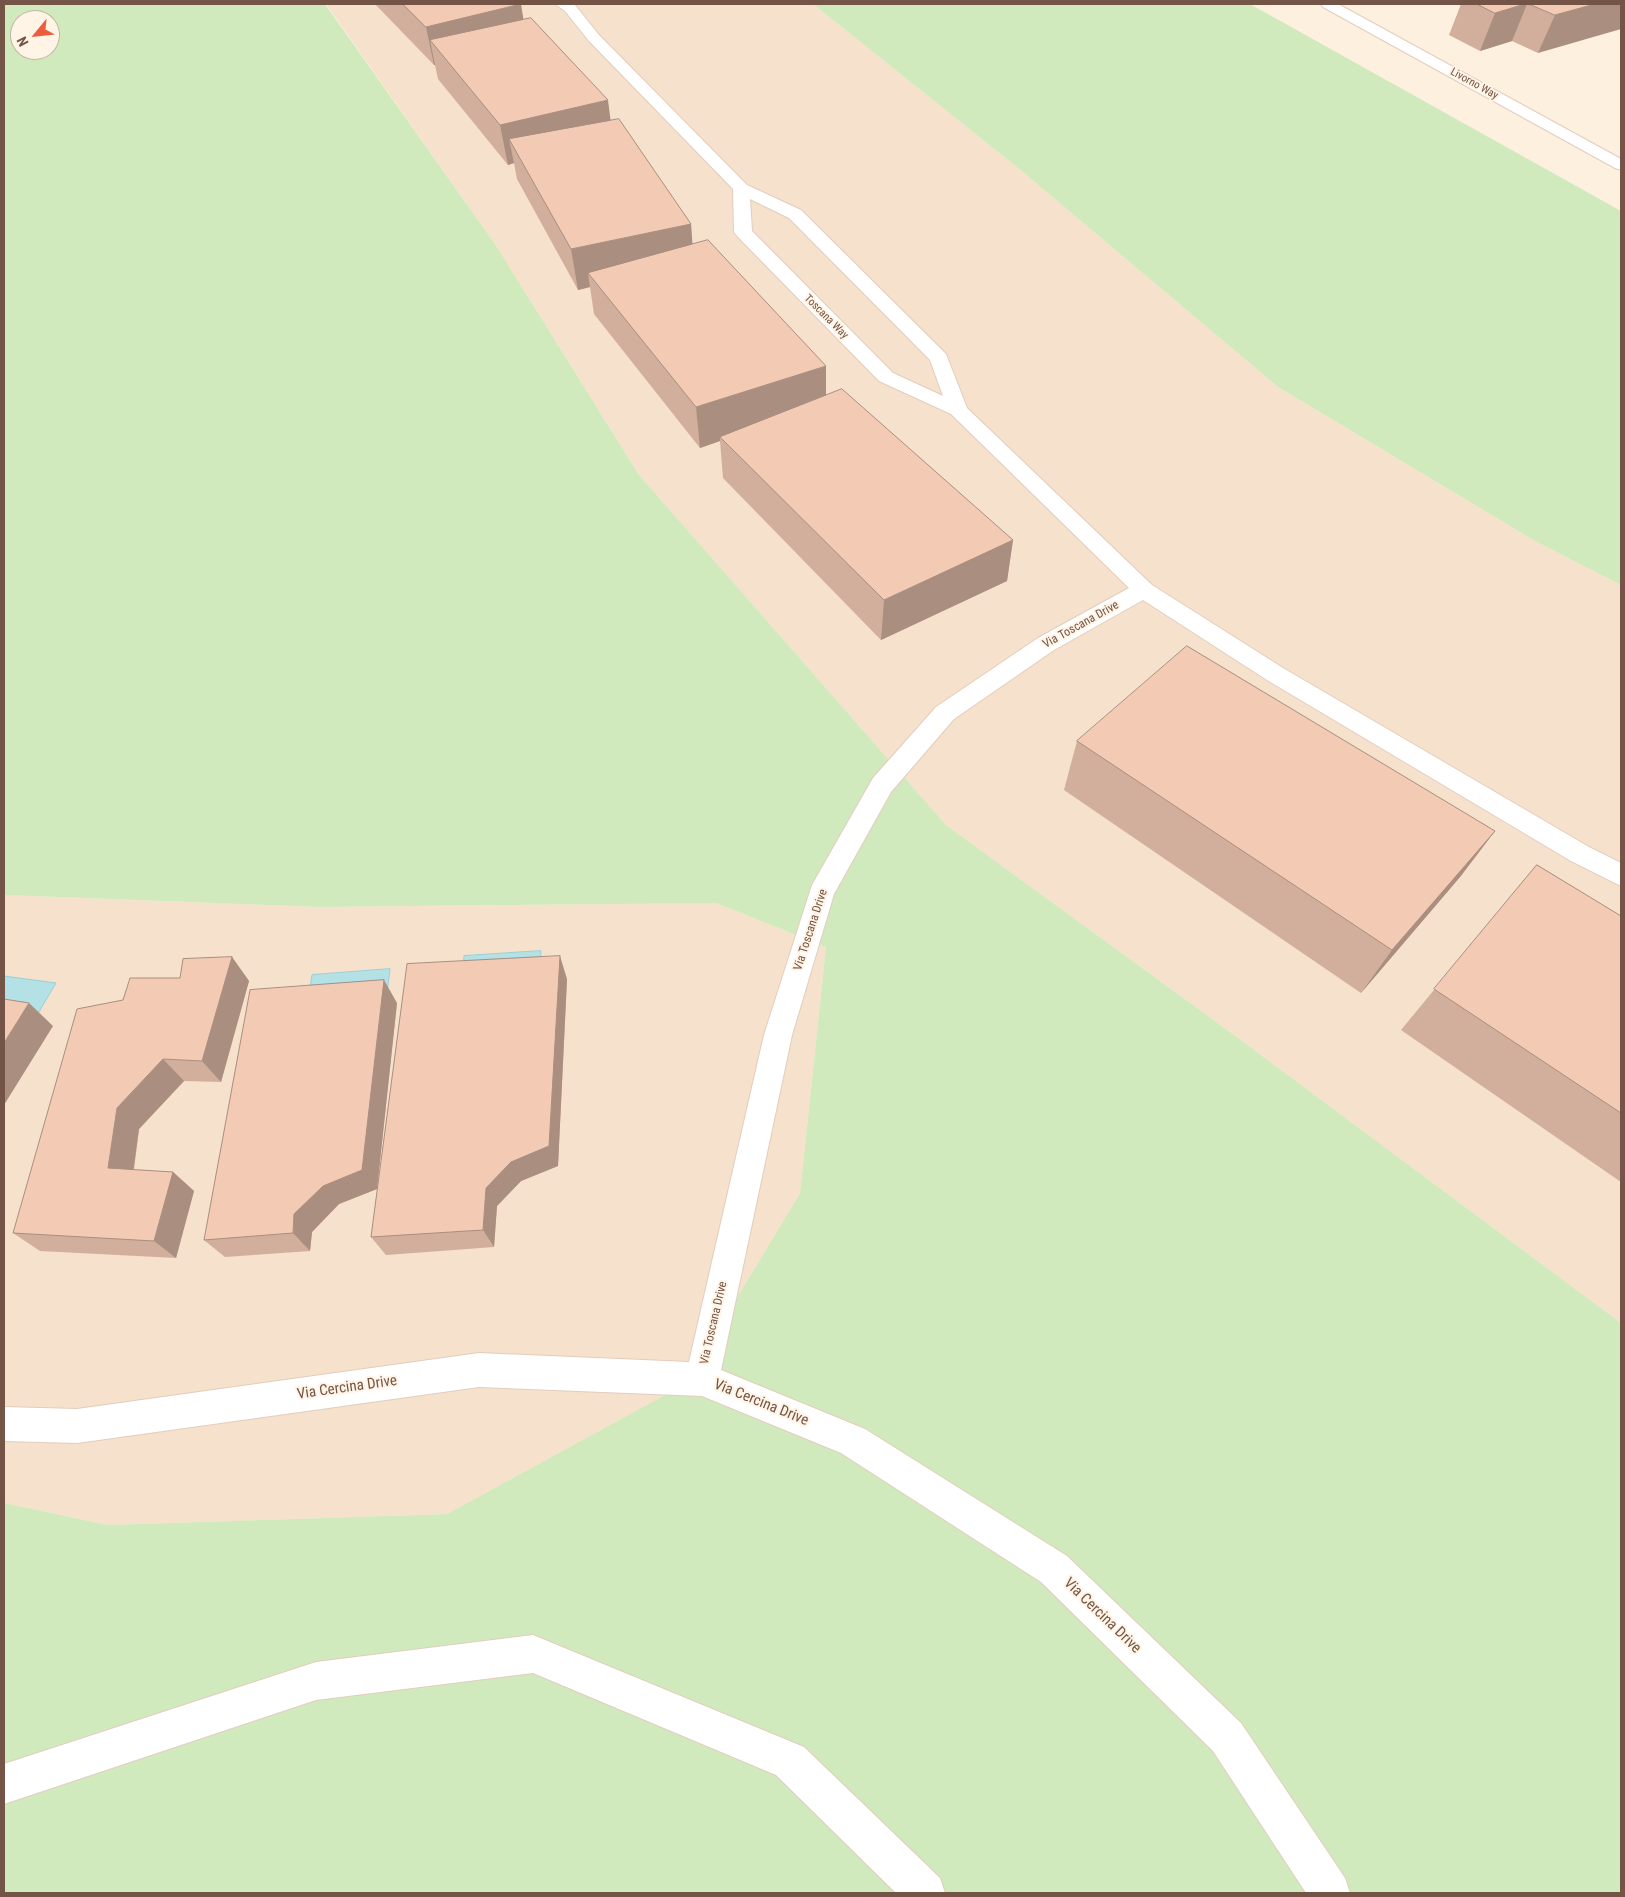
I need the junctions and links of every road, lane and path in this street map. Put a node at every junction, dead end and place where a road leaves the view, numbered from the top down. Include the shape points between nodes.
1 (1328, 4) edge
2 (568, 5) edge
3 (1621, 165) edge
4 (741, 188) junction
5 (958, 410) junction
6 (1144, 590) junction
7 (1621, 876) edge
8 (702, 1379) junction
9 (4, 1424) edge
10 (4, 1784) edge
11 (925, 1893) edge
12 (1330, 1893) edge

1 - 3 street, Livorno Way
2 - 4 street, Toscana Way via 594,38
4 - 5 street, Toscana Way via 795,214 939,358
4 - 5 street, Toscana Way via 743,232 886,378
5 - 6 street, Toscana Way
6 - 7 street, Toscana Way via 1276,674
6 - 8 street, Via Toscana Drive via 1046,644 945,713 882,785 821,893 778,1035
8 - 9 street, Via Cercina Drive via 479,1370 77,1426
8 - 12 street, Via Cercina Drive via 853,1441 1054,1570 1227,1737
10 - 11 street via 316,1681 533,1654 790,1761

